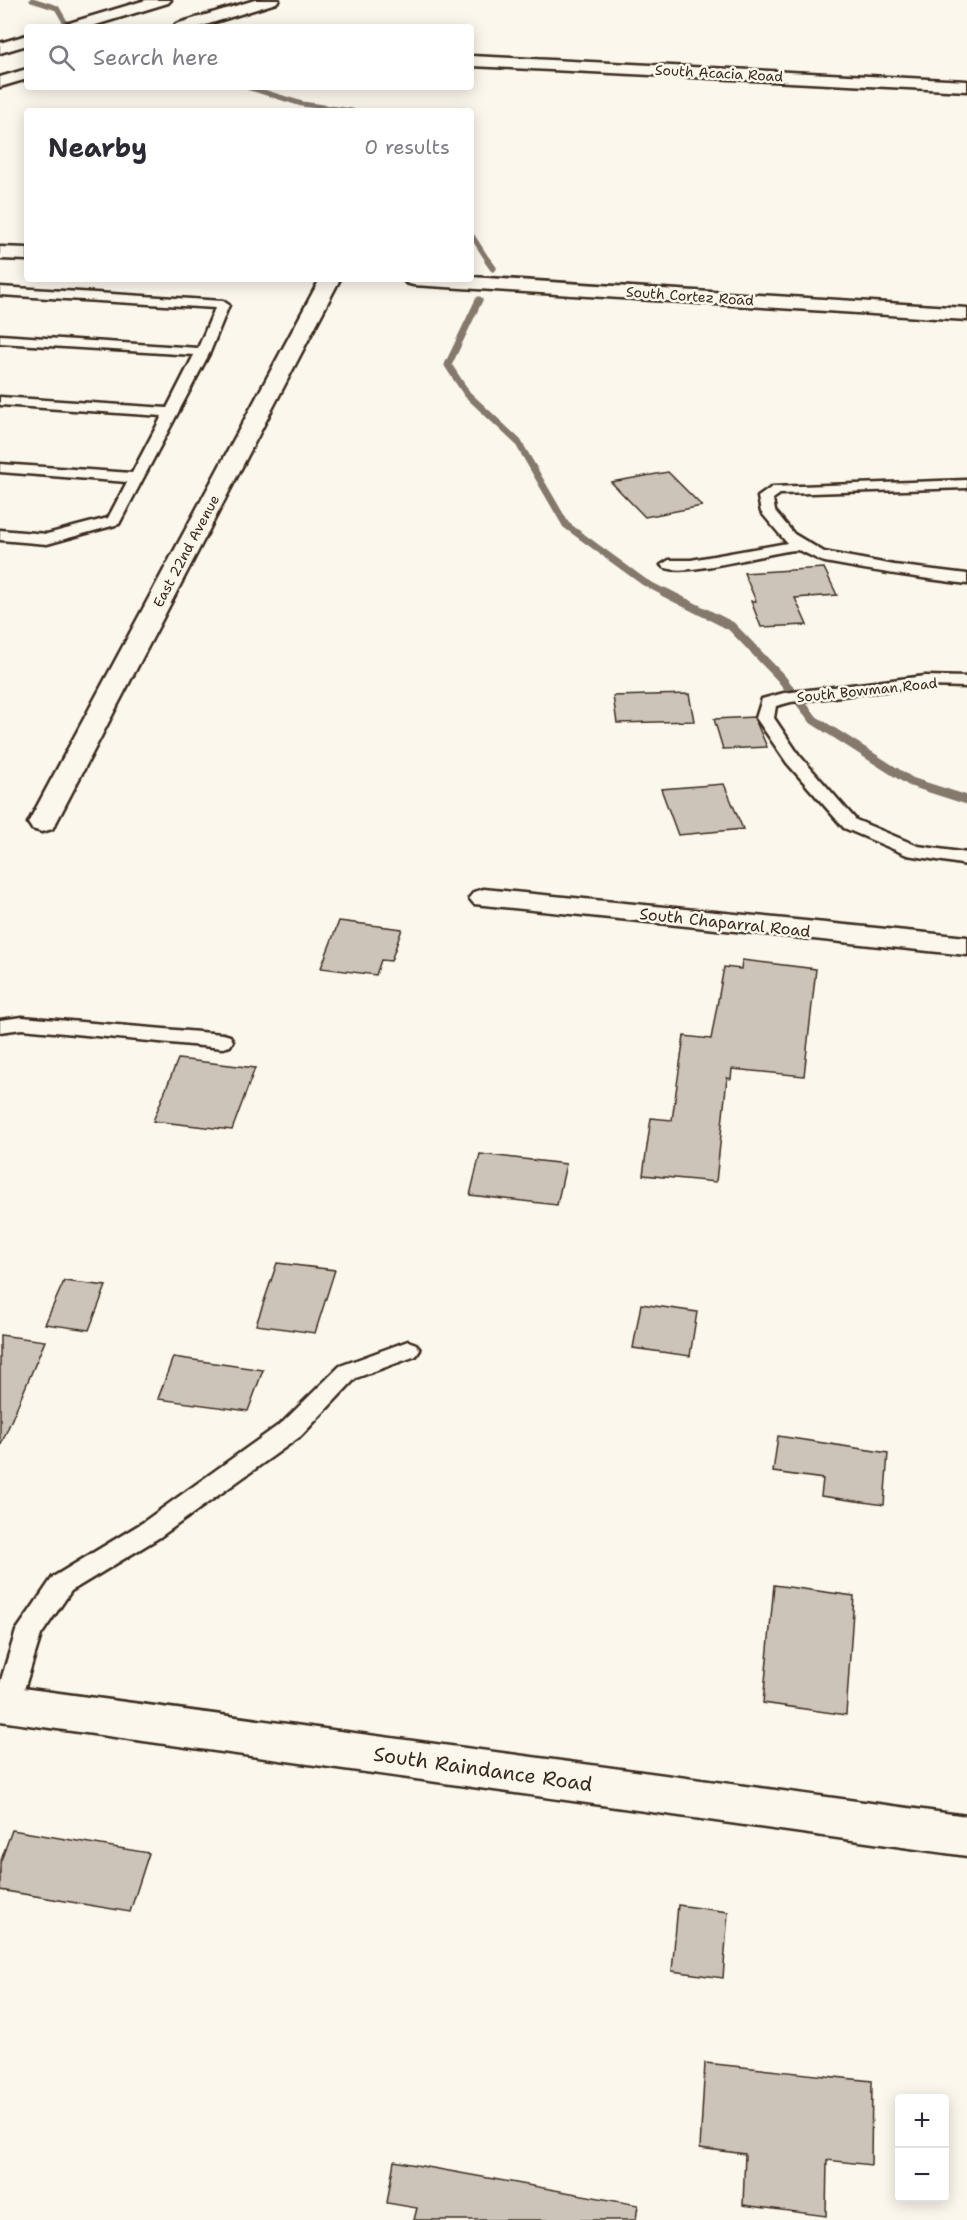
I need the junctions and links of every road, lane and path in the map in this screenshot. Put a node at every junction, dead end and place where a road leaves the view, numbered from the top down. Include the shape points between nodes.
1 (164, 0) edge
2 (271, 0) edge
3 (81, 24) edge
4 (192, 24) edge
5 (24, 41) edge
6 (0, 48) edge
7 (474, 61) edge
8 (24, 75) edge
9 (0, 82) edge
10 (967, 86) edge
11 (0, 253) edge
12 (24, 254) edge
13 (328, 282) edge
14 (460, 282) edge
15 (0, 291) edge
16 (967, 314) edge
17 (0, 339) edge
18 (203, 352) junction
19 (0, 400) edge
20 (171, 412) junction
21 (0, 468) edge
22 (137, 478) junction
23 (967, 484) edge
24 (0, 536) edge
25 (800, 544) junction
26 (669, 565) dead end
27 (967, 579) edge
28 (967, 682) edge
29 (42, 823) dead end
30 (967, 859) edge
31 (484, 898) dead end
32 (967, 946) edge
33 (0, 1026) edge
34 (223, 1041) dead end
35 (408, 1350) dead end
36 (4, 1703) edge
37 (967, 1836) edge

1 - 3 street
2 - 4 street
5 - 6 street
7 - 10 street, South Acacia Road
8 - 9 street
11 - 12 street
13 - 29 street, East 22nd Avenue
14 - 16 street, South Cortez Road
15 - 18 lane via 223,305
17 - 18 lane
18 - 20 lane
19 - 20 lane
20 - 22 lane
21 - 22 lane
22 - 24 lane via 114,521 46,539
23 - 25 lane via 777,490 765,497 768,512
25 - 26 lane via 691,565
25 - 27 lane via 819,556 845,562
28 - 30 lane, South Bowman Road via 925,681 790,697 768,703 765,718 793,759 850,824 914,851
31 - 32 street, South Chaparral Road
33 - 34 lane via 22,1023
35 - 36 lane via 348,1372 292,1429 151,1530 62,1584 29,1631
36 - 37 street, South Raindance Road

